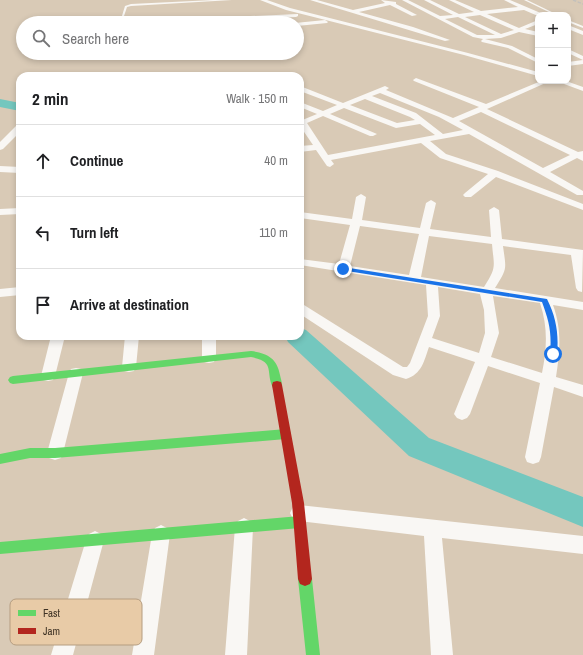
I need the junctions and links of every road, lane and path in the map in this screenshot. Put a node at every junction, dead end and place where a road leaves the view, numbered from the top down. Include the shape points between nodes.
1 (231, 0) edge
2 (272, 0) edge
3 (312, 0) edge
4 (382, 0) edge
5 (427, 0) edge
6 (451, 0) edge
7 (506, 0) edge
8 (525, 0) edge
9 (264, 1) edge
10 (406, 1) edge
11 (295, 4) dead end
12 (391, 4) junction
13 (282, 7) junction
14 (525, 8) junction
15 (357, 9) junction
16 (535, 12) edge
17 (550, 12) edge
18 (481, 13) junction
19 (309, 14) junction
20 (460, 15) junction
21 (123, 16) edge
22 (272, 16) edge
23 (422, 18) dead end
24 (439, 18) junction
25 (339, 21) junction
26 (571, 22) edge
27 (304, 24) edge
28 (535, 24) edge
29 (402, 25) junction
30 (577, 25) junction
31 (571, 26) edge
32 (583, 26) edge
33 (571, 28) edge
34 (535, 30) edge
35 (524, 31) junction
36 (380, 32) junction
37 (535, 33) edge
38 (571, 34) edge
39 (583, 34) edge
40 (501, 36) junction
41 (535, 36) edge
42 (447, 40) dead end
43 (485, 40) junction
44 (478, 45) dead end
45 (577, 48) dead end
46 (472, 49) dead end
47 (571, 49) edge
48 (535, 51) edge
49 (571, 52) edge
50 (523, 53) junction
51 (466, 54) junction
52 (505, 54) dead end
53 (535, 59) edge
54 (582, 61) edge
55 (571, 63) edge
56 (571, 66) edge
57 (535, 73) edge
58 (416, 80) dead end
59 (540, 84) edge
60 (568, 84) edge
61 (304, 89) edge
62 (583, 89) edge
63 (364, 96) junction
64 (344, 104) junction
65 (304, 106) edge
66 (483, 108) junction
67 (321, 113) junction
68 (304, 120) edge
69 (422, 121) junction
70 (453, 121) junction
71 (304, 126) edge
72 (16, 131) edge
73 (471, 131) junction
74 (373, 134) dead end
75 (442, 137) junction
76 (423, 140) junction
77 (0, 147) edge
78 (318, 147) junction
79 (304, 149) edge
80 (581, 156) edge
81 (0, 169) edge
82 (16, 170) edge
83 (543, 172) junction
84 (495, 173) junction
85 (580, 192) dead end
86 (468, 195) dead end
87 (361, 197) dead end
88 (431, 203) dead end
89 (583, 207) edge
90 (494, 210) dead end
91 (16, 211) edge
92 (0, 212) edge
93 (304, 216) edge
94 (356, 223) junction
95 (424, 232) junction
96 (498, 242) junction
97 (579, 253) edge
98 (304, 263) edge
99 (343, 269) junction
100 (414, 280) junction
101 (432, 283) junction
102 (582, 288) edge
103 (16, 291) edge
104 (486, 292) junction
105 (0, 293) edge
106 (545, 301) junction
107 (583, 306) edge
108 (304, 311) edge
109 (57, 340) edge
110 (132, 340) edge
111 (209, 340) edge
112 (424, 342) junction
113 (209, 358) junction
114 (483, 360) junction
115 (129, 367) junction
116 (76, 373) junction
117 (48, 376) junction
118 (13, 380) dead end
119 (548, 380) junction
120 (583, 391) edge
121 (462, 414) dead end
122 (286, 434) junction
123 (55, 452) junction
124 (533, 457) dead end
125 (0, 460) edge
126 (300, 518) junction
127 (244, 527) junction
128 (432, 528) junction
129 (162, 534) junction
130 (95, 540) junction
131 (583, 545) edge
132 (0, 548) edge
133 (78, 599) edge
134 (65, 645) edge
135 (62, 655) edge
136 (143, 655) edge
137 (236, 655) edge
138 (313, 655) edge
139 (442, 655) edge

1 - 21 lane via 131,6 126,8
2 - 9 street
3 - 15 street
4 - 12 street
5 - 10 street
5 - 20 street
6 - 18 street
7 - 14 street
8 - 17 lane
9 - 13 street
10 - 12 street
10 - 24 street
11 - 13 street
12 - 15 street
12 - 23 street
13 - 19 street
14 - 16 street
14 - 18 street
15 - 29 street
18 - 20 street
18 - 35 street
19 - 22 street
19 - 25 street
20 - 24 street
20 - 40 street
24 - 43 street
25 - 27 street
25 - 36 street
26 - 30 lane
28 - 35 street
29 - 36 street
29 - 42 street
30 - 31 lane
30 - 32 lane
33 - 39 street
34 - 35 street
35 - 37 street
35 - 40 street
35 - 41 street
36 - 51 street
38 - 39 street
40 - 43 street
43 - 44 street
43 - 50 street
45 - 47 street
46 - 51 street
48 - 50 street
49 - 54 street
50 - 52 street
50 - 53 street
51 - 57 street
54 - 55 street
54 - 56 street
58 - 66 street
59 - 66 street
60 - 62 street
61 - 64 street
63 - 64 street
63 - 69 street
63 - 70 street via 382,89
64 - 67 street
64 - 69 street via 396,126
65 - 67 street
66 - 70 street
66 - 80 street
67 - 68 street
67 - 74 street
69 - 75 street
70 - 73 street
71 - 78 street
72 - 77 street
73 - 75 street
73 - 83 street
75 - 76 street
76 - 78 street via 328,162
76 - 84 street via 443,156
78 - 79 street
80 - 83 street
81 - 82 street
83 - 85 street
84 - 86 street
84 - 89 street
87 - 94 street
88 - 95 street
90 - 96 street
91 - 92 street
93 - 94 street
94 - 95 street
94 - 99 street
95 - 96 street
95 - 100 street
96 - 97 street
96 - 104 street via 499,273
97 - 102 street
98 - 99 street
99 - 100 street
100 - 101 street
101 - 104 street
101 - 112 street via 434,316
103 - 105 street
104 - 106 street
104 - 114 street via 492,333
106 - 107 street
106 - 119 street via 555,338
108 - 112 street via 406,374 412,371
109 - 117 street
110 - 115 street
111 - 113 street
112 - 114 street
113 - 115 street
113 - 122 street via 251,354 264,356 274,366
114 - 119 street
114 - 121 street
115 - 116 street
116 - 117 street
116 - 123 street
117 - 118 street
119 - 120 street
119 - 124 street
122 - 123 street
122 - 126 street
123 - 125 street via 30,453
126 - 127 street
126 - 128 street
126 - 138 street
127 - 129 street
127 - 137 street
128 - 131 street
128 - 139 street
129 - 130 street
129 - 136 street
130 - 132 street
130 - 133 street
134 - 135 street

